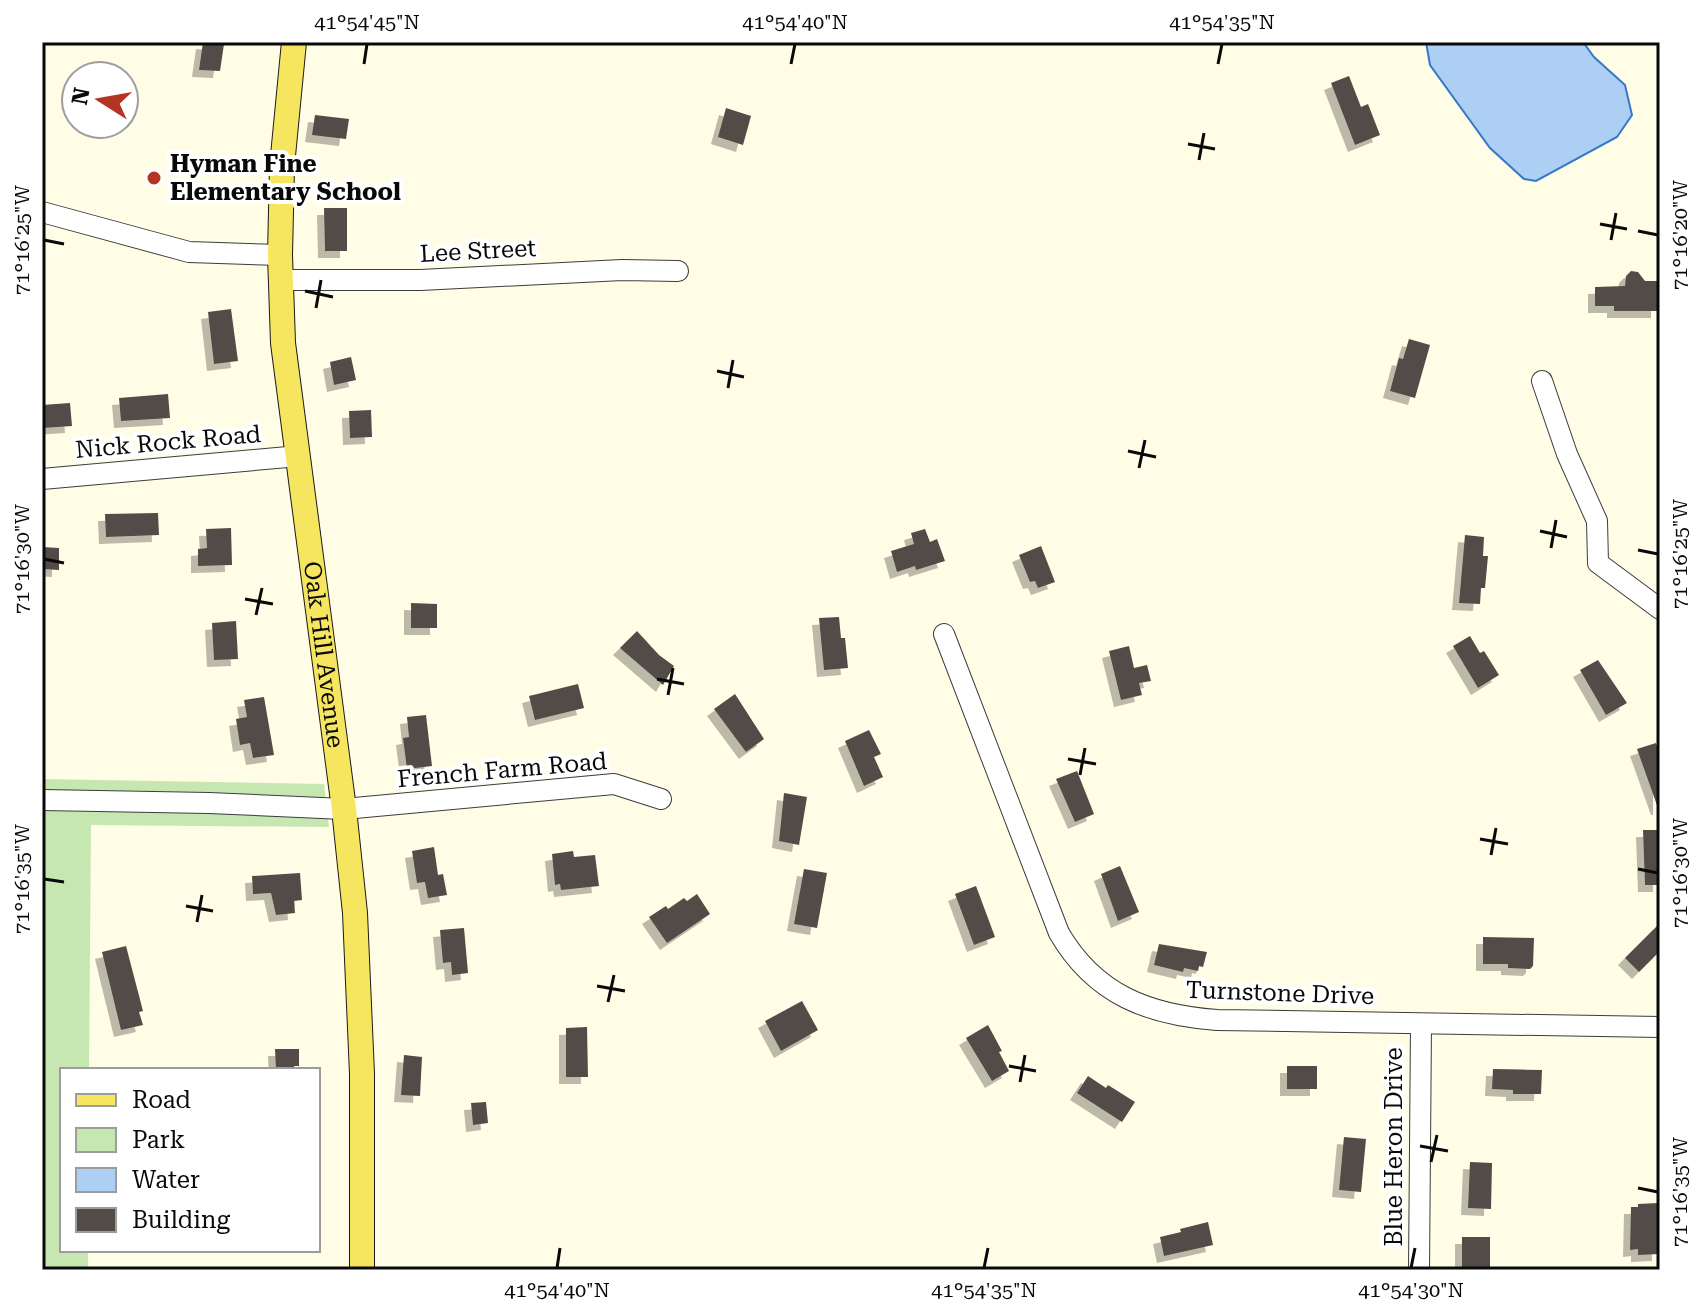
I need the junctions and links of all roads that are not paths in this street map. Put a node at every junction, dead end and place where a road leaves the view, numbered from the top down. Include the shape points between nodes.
1 (294, 42) edge
2 (42, 212) edge
3 (280, 255) junction
4 (678, 271) dead end
5 (281, 280) junction
6 (1542, 381) dead end
7 (299, 456) junction
8 (42, 479) edge
9 (1660, 609) edge
10 (944, 634) dead end
11 (661, 799) dead end
12 (42, 800) edge
13 (344, 809) junction
14 (1421, 1024) junction
15 (1660, 1027) edge
16 (362, 1270) edge
17 (1419, 1270) edge

1 - 3 main road, Oak Hill Avenue
2 - 3 street via 189,252
3 - 5 main road, Oak Hill Avenue
4 - 5 street, Lee Street
5 - 7 main road, Oak Hill Avenue via 283,343
6 - 9 street via 1597,521 1598,563
7 - 8 street, Nick Rock Road
7 - 13 main road, Oak Hill Avenue
10 - 14 street, Turnstone Drive via 1059,933 1097,979 1141,1006 1190,1018
11 - 13 street, French Farm Road via 614,784
12 - 13 street, French Farm Road
13 - 16 main road, Oak Hill Avenue via 360,998
14 - 15 street, Turnstone Drive
14 - 17 street, Blue Heron Drive

